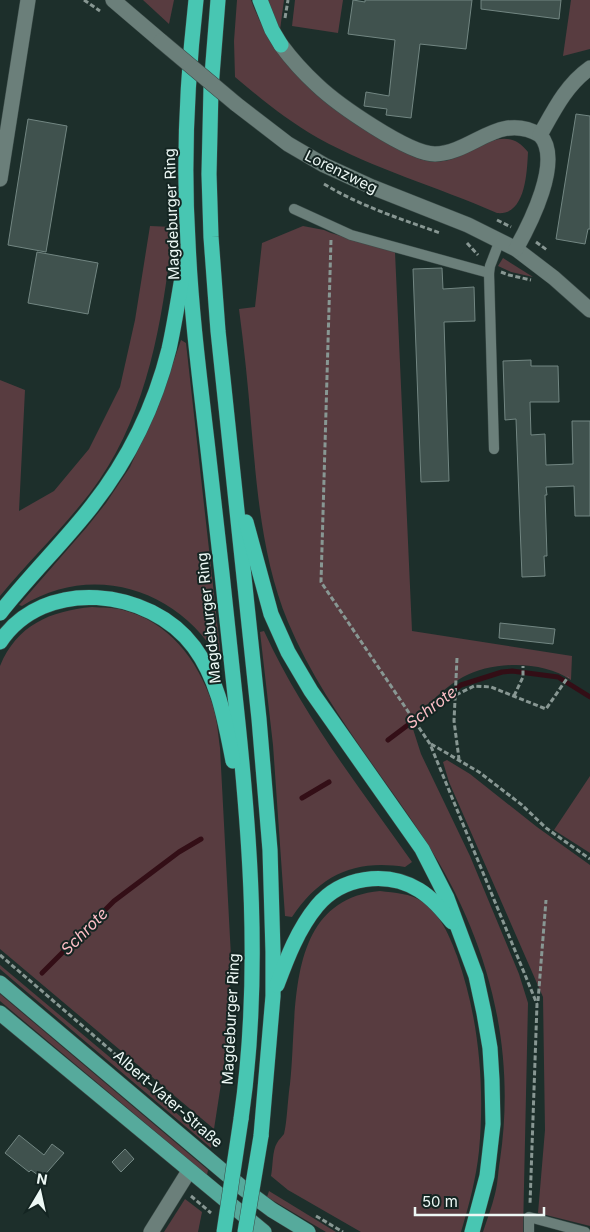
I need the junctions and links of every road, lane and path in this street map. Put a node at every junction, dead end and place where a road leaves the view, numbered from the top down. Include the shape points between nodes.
1 (28, 0) edge
2 (113, 0) edge
3 (196, 0) edge
4 (218, 0) edge
5 (260, 0) edge
6 (281, 46) joint
7 (590, 68) edge
8 (540, 135) junction
9 (0, 179) edge
10 (294, 209) dead end
11 (495, 219) dead end
12 (504, 222) dead end
13 (331, 227) junction
14 (500, 240) junction
15 (188, 242) junction
16 (516, 249) junction
17 (489, 273) junction
18 (590, 310) edge
19 (494, 449) dead end
20 (234, 480) junction
21 (0, 613) edge
22 (0, 642) edge
23 (457, 658) dead end
24 (523, 666) dead end
25 (568, 678) dead end
26 (456, 695) junction
27 (514, 696) junction
28 (430, 744) junction
29 (459, 760) junction
30 (249, 839) junction
31 (590, 859) edge
32 (546, 900) dead end
33 (460, 930) junction
34 (0, 954) edge
35 (0, 983) edge
36 (273, 996) junction
37 (537, 1004) junction
38 (0, 1013) edge
39 (227, 1150) dead end
40 (189, 1171) junction
41 (311, 1214) dead end
42 (529, 1217) junction
43 (151, 1232) edge
44 (224, 1232) edge
45 (245, 1232) edge
46 (264, 1232) edge
47 (308, 1232) edge
48 (343, 1232) edge
49 (472, 1232) edge
50 (529, 1232) edge
51 (585, 1232) edge

1 - 9 street
2 - 14 street, Lorenzweg, bridge via 288,144 372,187
3 - 15 highway, Magdeburger Ring via 188,103
4 - 20 highway via 211,88 211,237
5 - 6 highway
6 - 8 street via 304,74 332,99 410,147 427,153 453,150 504,128 529,130
7 - 8 street via 564,93
8 - 16 street via 547,148 542,190 538,206
10 - 13 lane
11 - 12 path
13 - 17 lane via 351,236
13 - 28 path via 321,582
14 - 16 street, Lorenzweg
14 - 17 lane
15 - 21 highway via 166,358 132,445 92,506
15 - 30 highway, Magdeburger Ring
16 - 18 street, Lorenzweg
17 - 19 lane
20 - 33 highway via 271,614 288,652 311,691 422,849
20 - 36 highway via 270,850
22 - 30 highway via 12,627 33,611 55,602 82,598 131,602 175,627 199,655 221,699
23 - 26 path
24 - 27 path via 523,677
25 - 27 path via 546,709
26 - 27 path via 471,687 483,686
26 - 29 path via 454,721
28 - 29 path
28 - 37 path
29 - 31 path
30 - 44 highway, Magdeburger Ring, bridge via 253,985 249,1059
32 - 37 path
33 - 36 highway via 435,903 408,885 380,879 349,883 325,898 311,915 291,951
33 - 49 highway via 481,995 492,1080 493,1124 487,1176
34 - 39 path, Albert-Vater-Straße
35 - 47 main road, Albert-Vater-Straße via 244,1189
36 - 45 highway, bridge via 261,1136
37 - 42 path
38 - 40 main road
40 - 43 street
40 - 46 main road
41 - 48 path
42 - 50 lane
42 - 51 lane

